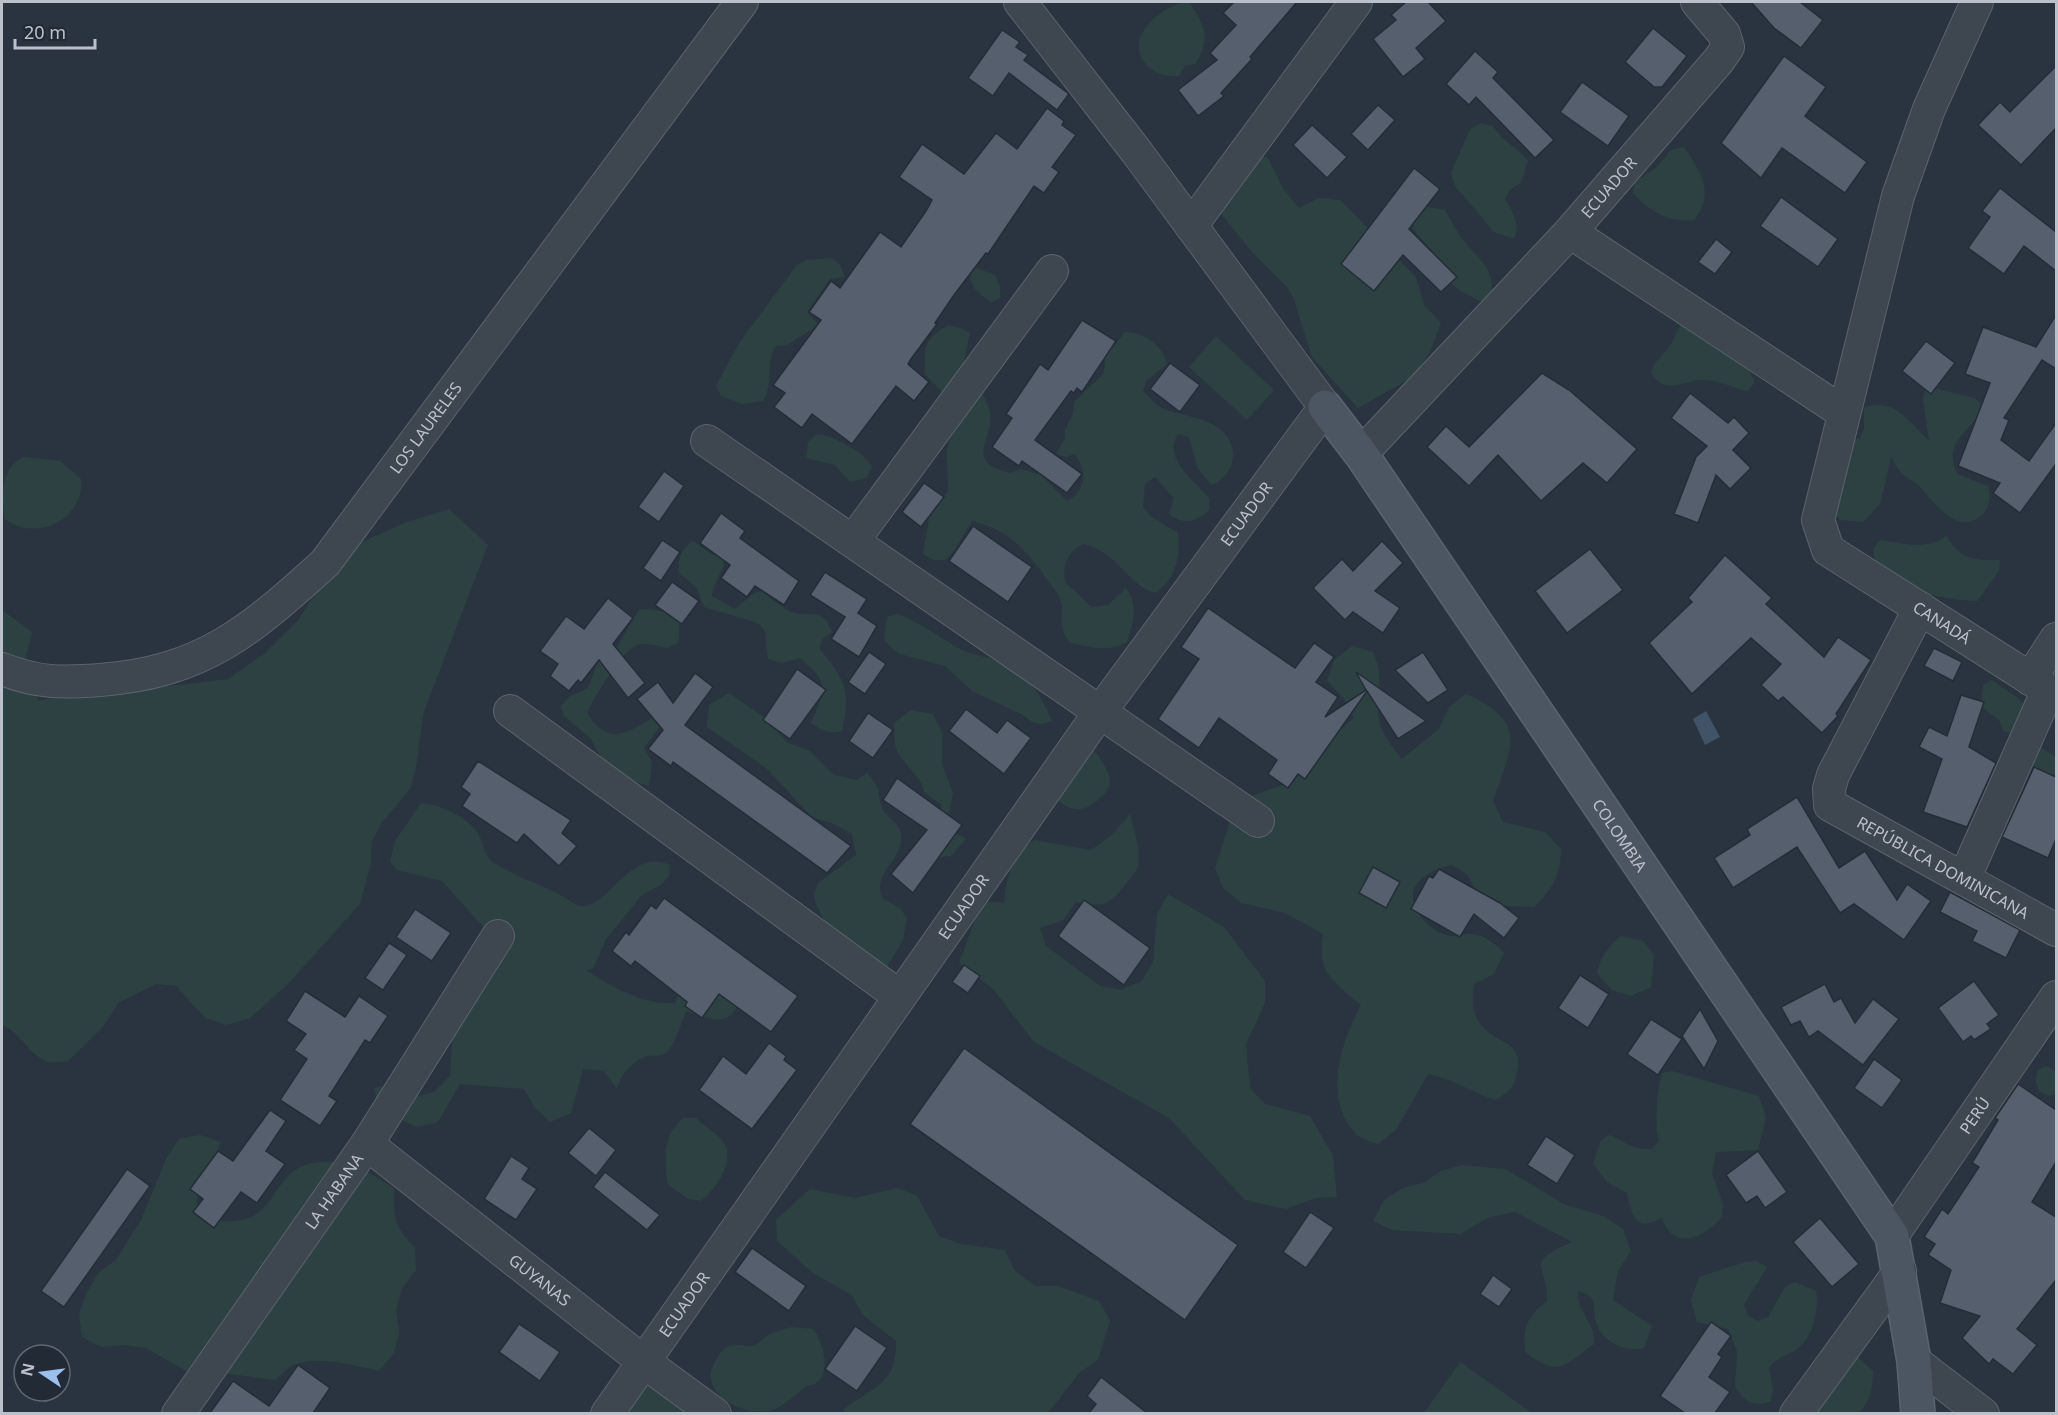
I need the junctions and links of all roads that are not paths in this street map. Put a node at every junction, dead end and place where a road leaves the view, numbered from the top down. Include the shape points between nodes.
1 (742, 2) edge
2 (1020, 2) edge
3 (1356, 2) edge
4 (1697, 2) edge
5 (1977, 2) edge
6 (1191, 226) junction
7 (1570, 232) junction
8 (1052, 271) dead end
9 (1325, 407) junction
10 (1844, 413) junction
11 (707, 441) dead end
12 (1360, 454) junction
13 (854, 542) junction
14 (1920, 608) junction
15 (2056, 639) edge
16 (2, 669) edge
17 (2045, 688) edge
18 (510, 711) dead end
19 (1100, 712) junction
20 (1258, 821) dead end
21 (1964, 879) junction
22 (2056, 930) edge
23 (498, 936) dead end
24 (899, 996) junction
25 (2056, 997) edge
26 (367, 1144) junction
27 (1892, 1236) junction
28 (1900, 1271) junction
29 (1914, 1361) junction
30 (644, 1362) junction
31 (178, 1413) edge
32 (608, 1413) edge
33 (715, 1413) edge
34 (1796, 1413) edge
35 (1918, 1413) edge
36 (1983, 1413) edge

1 - 16 street, LOS LAURELES via 325,563 264,619 223,645 182,664 141,676 52,683
2 - 6 street
3 - 6 street
4 - 7 street, ECUADOR via 1724,34 1728,47
5 - 10 street via 1929,110 1898,196
6 - 9 street
7 - 10 street
7 - 12 street, ECUADOR
8 - 13 street
9 - 12 street, COLOMBIA
9 - 19 street, ECUADOR
10 - 14 street, CANADÁ via 1818,520 1828,550
11 - 13 street
12 - 27 street, COLOMBIA
13 - 19 street
14 - 17 street, CANADÁ
14 - 21 street, REPÚBLICA DOMINICANA via 1832,790
15 - 17 street
17 - 21 street
18 - 24 street
19 - 20 street
19 - 24 street, ECUADOR
21 - 22 street, REPÚBLICA DOMINICANA
23 - 26 street, LA HABANA
24 - 30 street, ECUADOR
25 - 27 street, PERÚ
26 - 30 street, GUYANAS
26 - 31 street, LA HABANA
27 - 28 street, COLOMBIA
28 - 29 street, COLOMBIA
28 - 34 street
29 - 35 street, COLOMBIA
29 - 36 street
30 - 32 street, ECUADOR
30 - 33 street, GUYANAS

